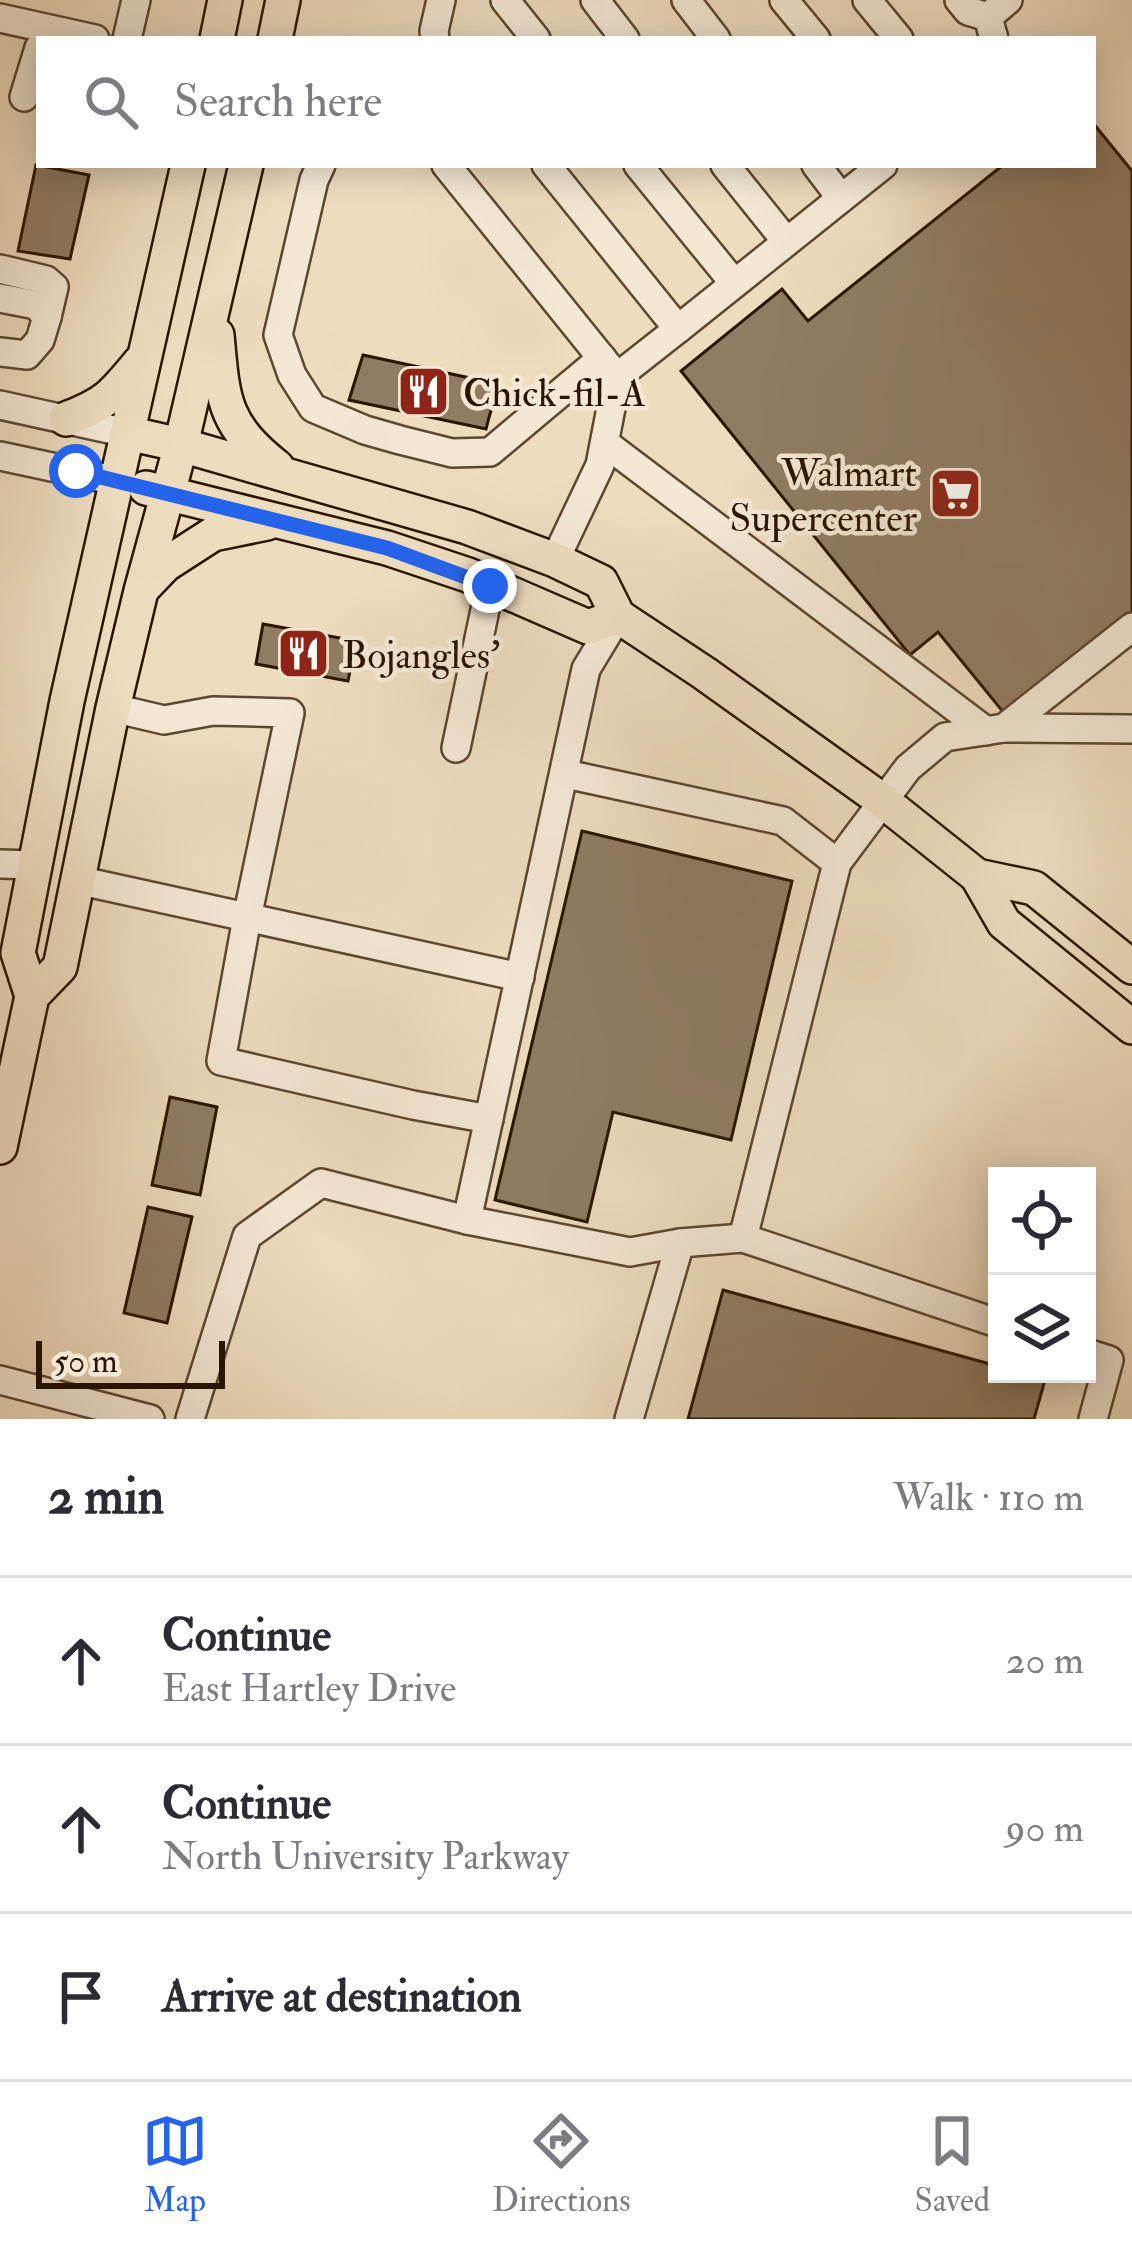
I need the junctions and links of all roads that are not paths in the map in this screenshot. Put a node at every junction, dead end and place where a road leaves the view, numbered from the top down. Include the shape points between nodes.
1 (136, 0) edge
2 (225, 0) edge
3 (283, 0) edge
4 (441, 0) edge
5 (505, 0) edge
6 (595, 0) edge
7 (686, 0) edge
8 (784, 0) edge
9 (867, 0) edge
10 (959, 0) edge
11 (0, 19) edge
12 (997, 19) edge
13 (36, 36) edge
14 (128, 36) edge
15 (218, 36) edge
16 (275, 36) edge
17 (435, 36) edge
18 (534, 36) edge
19 (624, 36) edge
20 (714, 36) edge
21 (814, 36) edge
22 (896, 36) edge
23 (36, 56) edge
24 (21, 97) edge
25 (187, 168) edge
26 (245, 168) edge
27 (319, 168) edge
28 (448, 168) edge
29 (548, 168) edge
30 (640, 168) edge
31 (727, 168) edge
32 (818, 168) edge
33 (880, 168) edge
34 (842, 198) junction
35 (785, 242) junction
36 (0, 269) edge
37 (734, 283) junction
38 (0, 298) edge
39 (214, 303) junction
40 (47, 317) junction
41 (678, 329) junction
42 (0, 352) edge
43 (144, 356) junction
44 (610, 368) junction
45 (0, 405) edge
46 (66, 419) junction
47 (127, 433) junction
48 (605, 443) junction
49 (181, 445) junction
50 (0, 456) edge
51 (289, 476) junction
52 (117, 481) junction
53 (166, 494) junction
54 (273, 521) junction
55 (555, 560) junction
56 (490, 586) junction
57 (140, 591) junction
58 (618, 616) junction
59 (1132, 627) edge
60 (113, 708) junction
61 (1132, 729) edge
62 (995, 730) junction
63 (456, 748) dead end
64 (566, 774) junction
65 (884, 802) junction
66 (837, 863) junction
67 (0, 864) edge
68 (35, 865) junction
69 (976, 876) junction
70 (75, 891) junction
71 (247, 918) junction
72 (1132, 967) edge
73 (520, 977) junction
74 (32, 996) junction
75 (1132, 1027) edge
76 (7, 1076) edge
77 (489, 1119) junction
78 (0, 1147) edge
79 (467, 1220) junction
80 (743, 1238) junction
81 (680, 1243) junction
82 (988, 1320) edge
83 (1096, 1356) edge
84 (0, 1380) edge
85 (150, 1419) edge
86 (190, 1419) edge
87 (628, 1419) edge
88 (1093, 1419) edge

1 - 14 street
2 - 15 main road
3 - 16 main road
4 - 17 street
5 - 18 street
6 - 19 street
7 - 20 street
8 - 21 street
9 - 22 street
10 - 12 street
11 - 13 street
23 - 24 street
25 - 43 main road
26 - 39 main road
27 - 44 street via 278,335 313,408 452,453 490,452
28 - 44 street
29 - 41 street
30 - 37 street
31 - 35 street
32 - 34 street
33 - 34 street
34 - 35 street
35 - 37 street
36 - 40 street via 54,287
37 - 41 street
38 - 40 street via 36,305
39 - 49 main road
39 - 51 main road via 227,408 248,443
40 - 42 street via 26,356
41 - 44 street
43 - 46 main road via 113,395
43 - 47 main road
44 - 48 street
45 - 46 street
46 - 47 street
47 - 49 main road
47 - 52 main road
48 - 55 street
48 - 62 street
49 - 51 main road
49 - 53 main road
50 - 52 street
51 - 55 main road
52 - 53 main road
52 - 68 main road
53 - 54 main road
53 - 57 main road
54 - 56 main road via 387,548
54 - 57 main road via 213,534
55 - 58 main road via 602,583
56 - 58 main road via 588,627
56 - 63 street
57 - 60 main road
58 - 64 street via 586,669
58 - 65 main road
59 - 62 street
60 - 70 main road
60 - 71 street via 164,720 210,711 290,713
61 - 62 street
62 - 65 street via 945,737
64 - 66 street via 783,821
64 - 73 street
65 - 66 street
65 - 69 main road
66 - 80 street
67 - 68 street
68 - 70 main road
68 - 74 main road via 18,952
69 - 72 main road via 1034,888
69 - 75 main road via 1004,922
70 - 71 street
70 - 74 main road via 60,967
71 - 73 street
71 - 77 street via 221,1061
73 - 77 street
74 - 76 main road
76 - 78 main road
77 - 79 street
79 - 81 street via 630,1252
79 - 86 street via 321,1183 247,1236
80 - 81 street
80 - 82 street
81 - 87 street
83 - 88 street via 1109,1360
84 - 85 street

